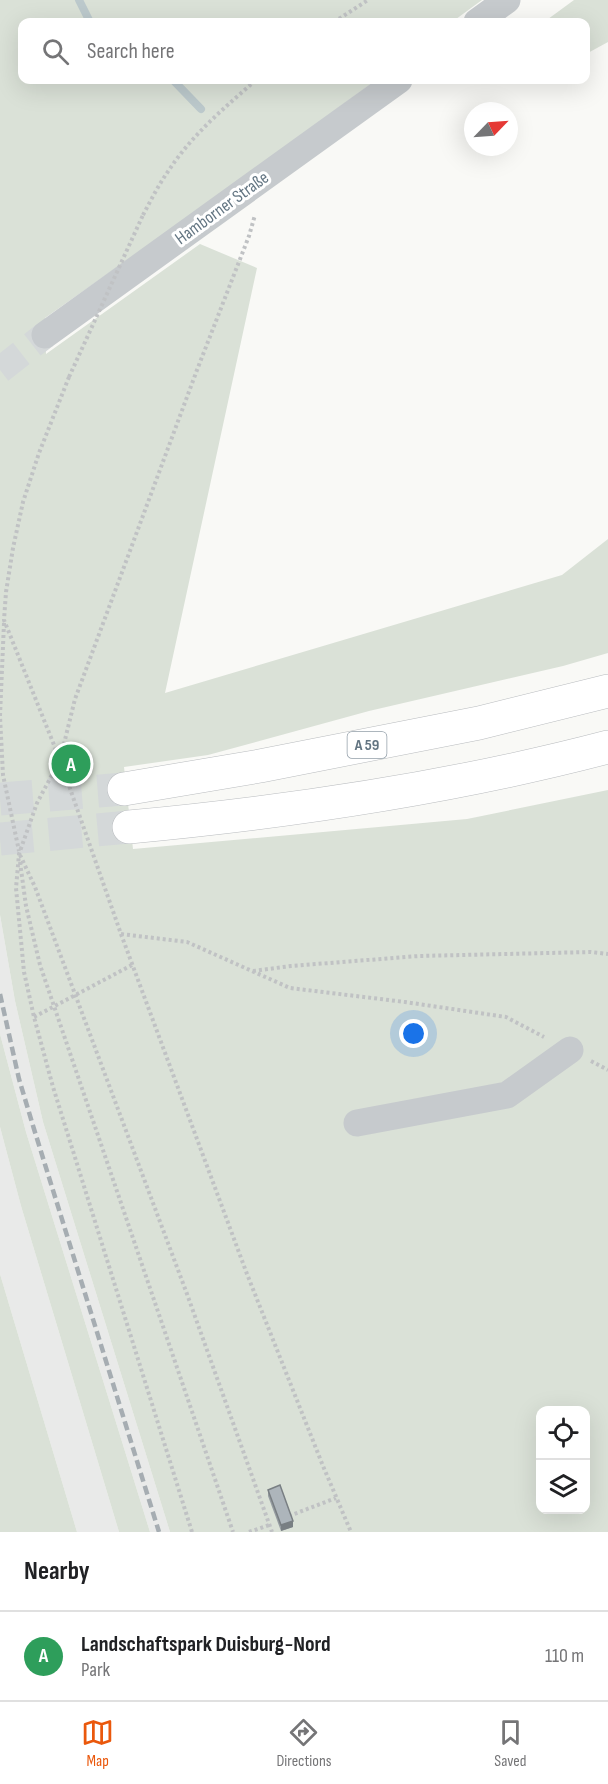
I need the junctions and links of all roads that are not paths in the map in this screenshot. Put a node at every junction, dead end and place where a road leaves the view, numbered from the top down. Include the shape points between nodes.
1 (507, 0) edge
2 (482, 18) edge
3 (393, 84) edge
4 (45, 335) tunnel mouth
5 (608, 691) edge
6 (608, 747) edge
7 (124, 789) tunnel mouth
8 (129, 827) tunnel mouth
9 (570, 1050) road end
10 (357, 1123) dead end

1 - 2 street
3 - 4 street, Hamborner Straße
5 - 7 highway, A 59 via 479,723
6 - 8 highway via 450,782 319,805
9 - 10 street via 507,1095

